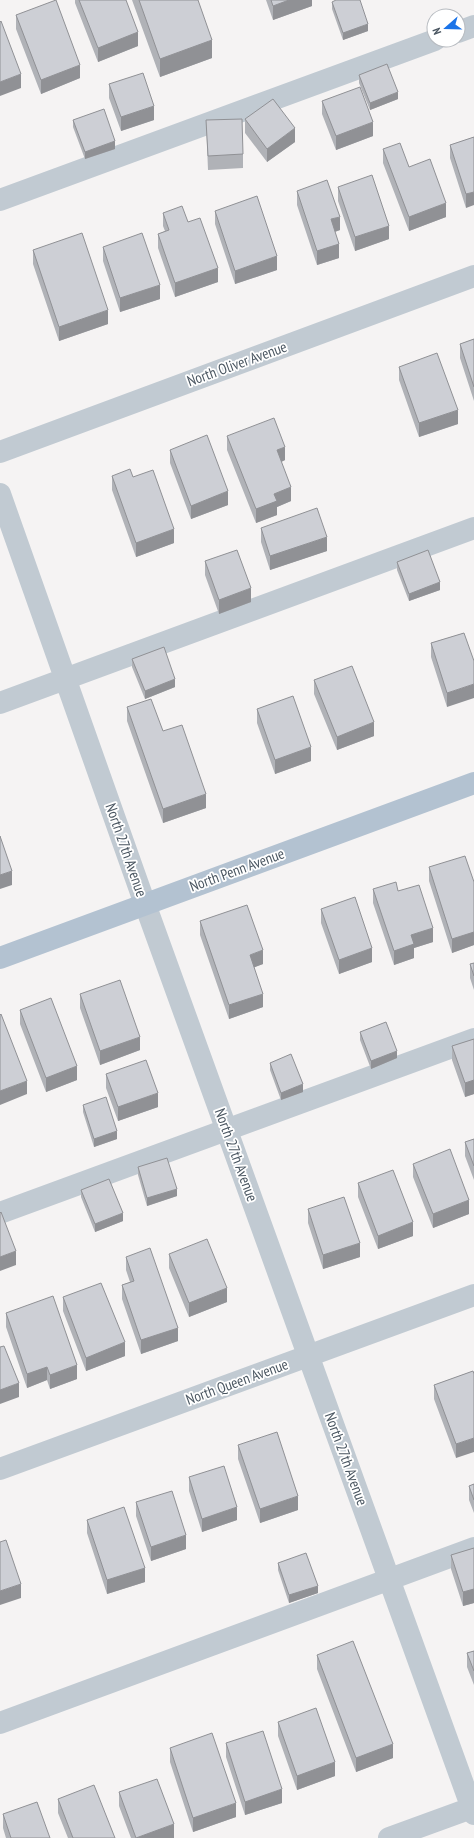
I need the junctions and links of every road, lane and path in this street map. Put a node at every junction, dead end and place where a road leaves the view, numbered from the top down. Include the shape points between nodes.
1 (426, 43) edge
2 (0, 200) edge
3 (474, 276) edge
4 (0, 452) edge
5 (0, 494) edge
6 (474, 528) edge
7 (66, 679) junction
8 (0, 703) edge
9 (474, 783) edge
10 (145, 904) junction
11 (0, 958) edge
12 (474, 1039) edge
13 (226, 1129) junction
14 (0, 1213) edge
15 (474, 1295) edge
16 (309, 1356) junction
17 (0, 1468) edge
18 (474, 1548) edge
19 (390, 1580) junction
20 (0, 1723) edge
21 (473, 1810) edge
22 (389, 1838) edge

1 - 2 street
3 - 4 street, North Oliver Avenue
5 - 7 street, North 27th Avenue
6 - 7 street
7 - 8 street
7 - 10 street, North 27th Avenue
9 - 10 main road, North Penn Avenue
10 - 11 main road, North Penn Avenue
10 - 13 street, North 27th Avenue
12 - 13 street
13 - 14 street
13 - 16 street, North 27th Avenue
15 - 16 street, North Queen Avenue
16 - 17 street, North Queen Avenue
16 - 19 street, North 27th Avenue
18 - 19 street
19 - 20 street
19 - 21 street, North 27th Avenue
21 - 22 street

